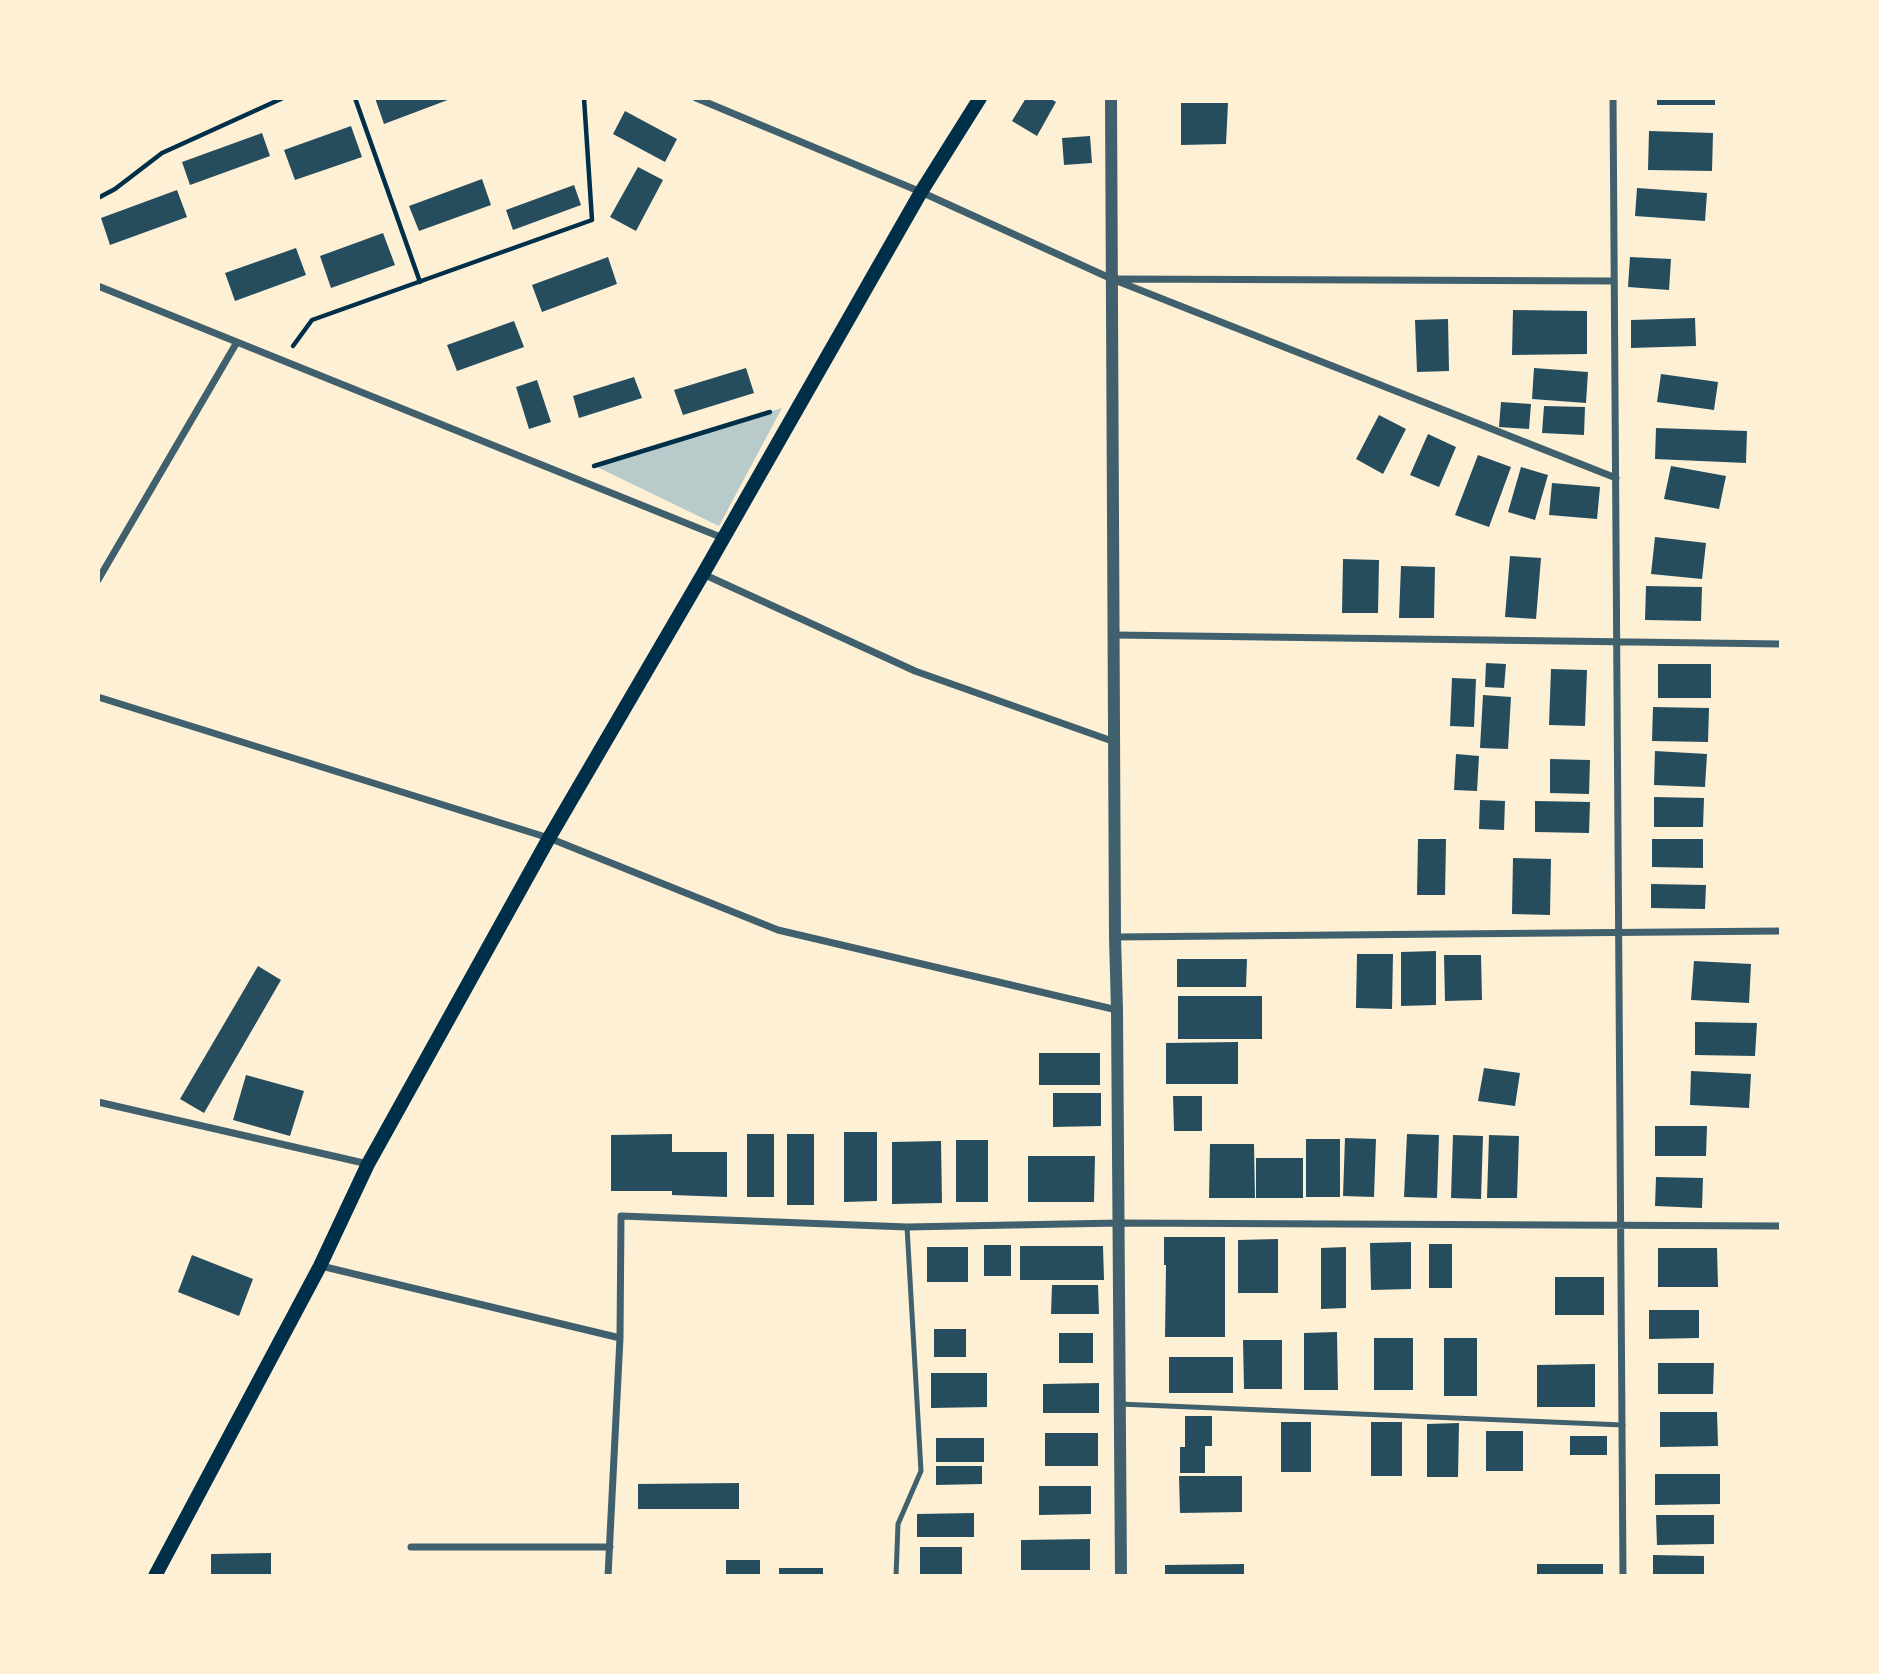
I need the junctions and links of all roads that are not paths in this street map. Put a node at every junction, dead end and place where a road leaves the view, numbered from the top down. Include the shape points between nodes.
1 (696, 98) edge
2 (980, 98) edge
3 (1111, 98) edge
4 (1613, 98) edge
5 (921, 192) junction
6 (1112, 279) junction
7 (1614, 281) junction
8 (98, 286) edge
9 (237, 342) junction
10 (1616, 478) junction
11 (724, 538) junction
12 (703, 574) junction
13 (98, 580) edge
14 (1115, 635) junction
15 (1617, 642) junction
16 (1781, 644) edge
17 (98, 697) edge
18 (1115, 742) junction
19 (549, 838) junction
20 (1781, 931) edge
21 (1619, 933) junction
22 (1115, 937) junction
23 (1117, 1010) junction
24 (98, 1102) edge
25 (368, 1164) junction
26 (1118, 1223) junction
27 (1621, 1225) junction
28 (1781, 1226) edge
29 (907, 1227) junction
30 (320, 1266) junction
31 (620, 1338) junction
32 (1119, 1404) junction
33 (1623, 1425) junction
34 (411, 1547) dead end
35 (610, 1547) junction
36 (155, 1576) edge
37 (608, 1576) edge
38 (896, 1576) edge
39 (1121, 1576) edge
40 (1623, 1576) edge

1 - 5 street
2 - 5 main road
3 - 6 street
4 - 7 street
5 - 6 street
5 - 11 main road
6 - 7 street
6 - 10 street
6 - 14 street
7 - 10 street
8 - 9 street
9 - 11 street
9 - 13 street
10 - 15 street
11 - 12 main road
12 - 18 street via 915,671
12 - 19 main road
14 - 15 street
14 - 18 street
15 - 16 street
15 - 21 street
17 - 19 street
18 - 22 street
19 - 23 street via 778,930
19 - 25 main road
20 - 21 street
21 - 22 street
21 - 27 street
22 - 23 street
23 - 26 street
24 - 25 street
25 - 30 main road
26 - 27 street
26 - 29 street
26 - 32 street
27 - 28 street
27 - 33 street
29 - 31 street via 621,1216
29 - 38 lane via 921,1471 898,1524
30 - 31 street
30 - 36 main road
31 - 35 street
32 - 33 lane
32 - 39 street
33 - 40 street
34 - 35 street
35 - 37 street

